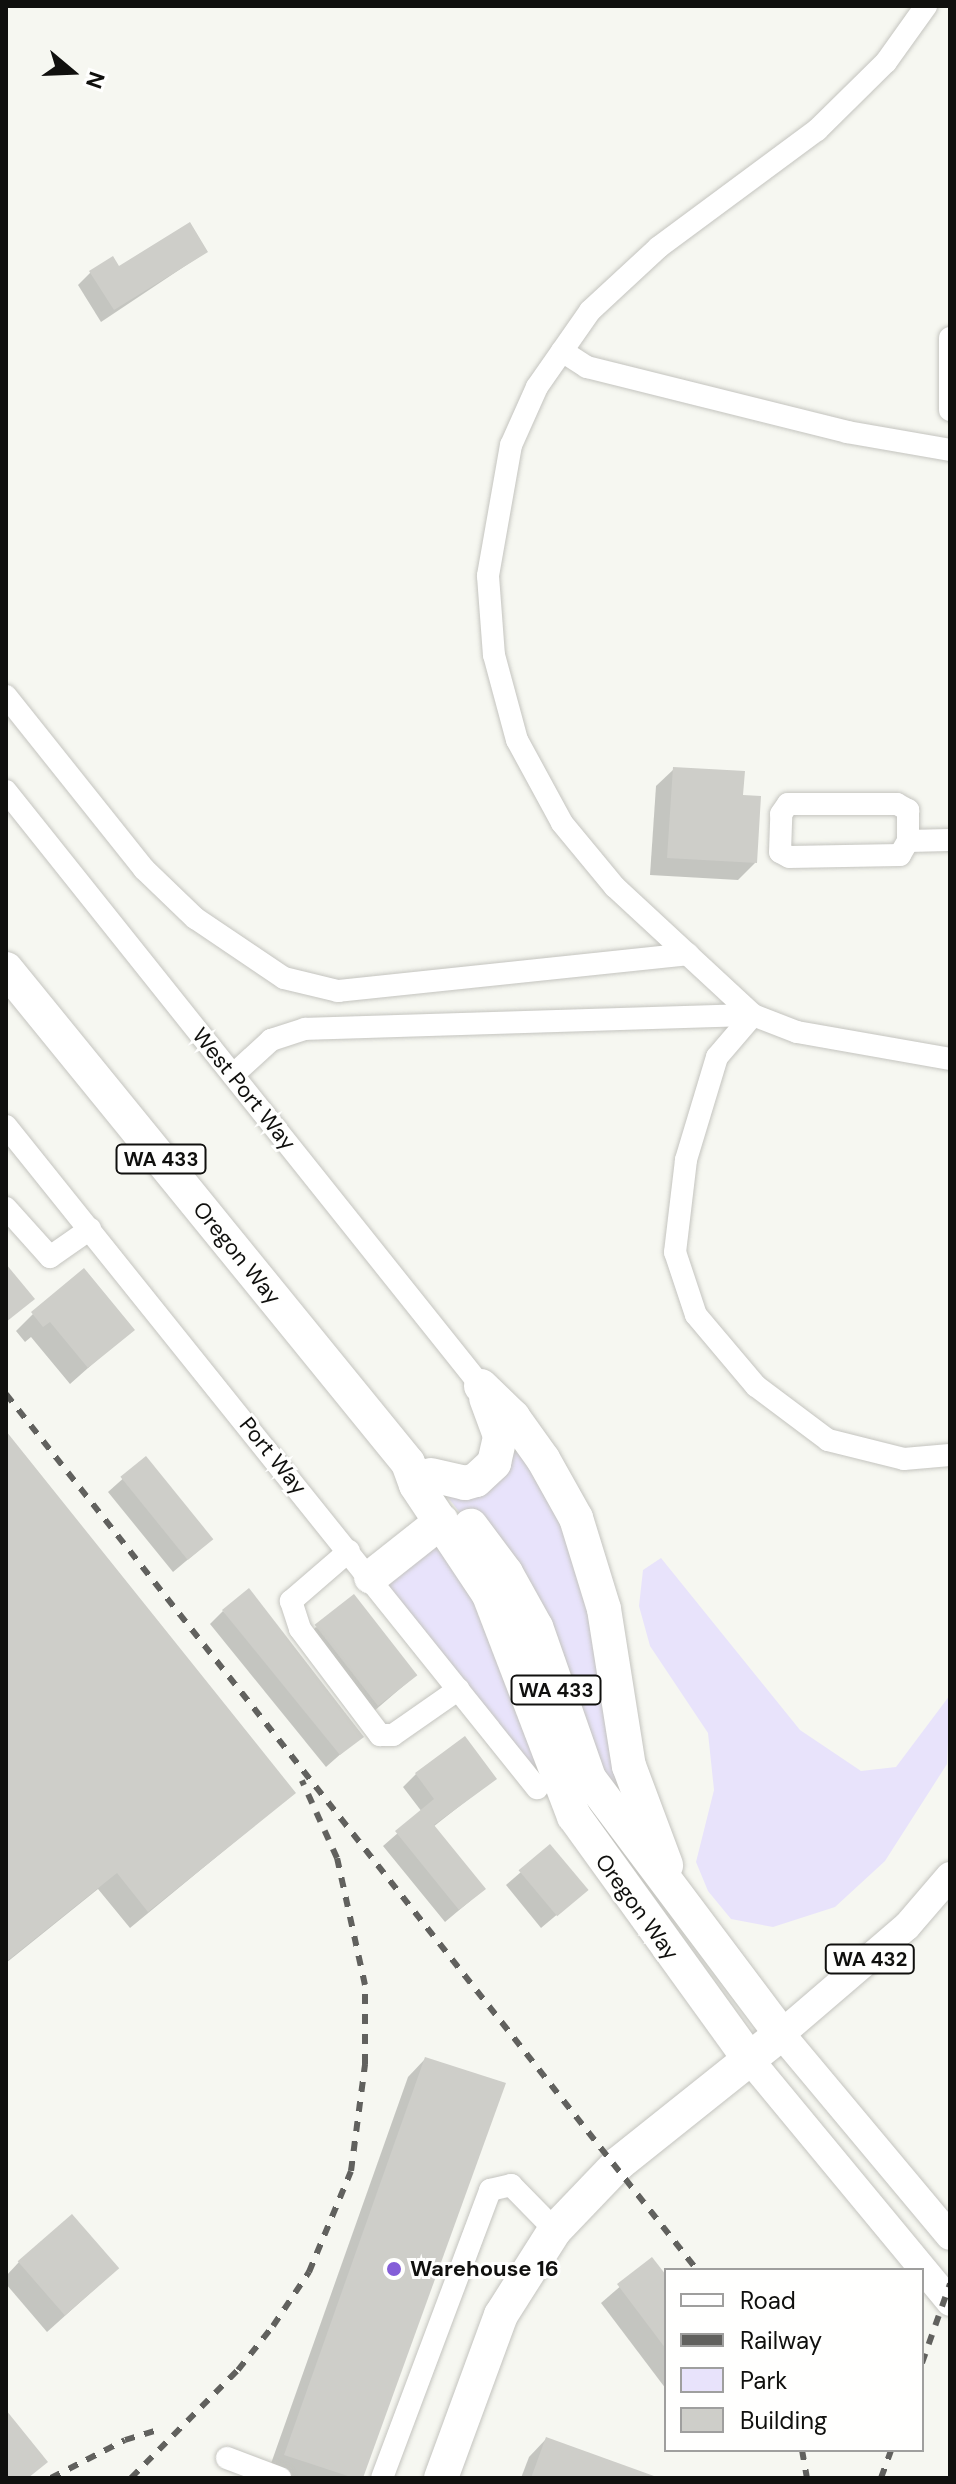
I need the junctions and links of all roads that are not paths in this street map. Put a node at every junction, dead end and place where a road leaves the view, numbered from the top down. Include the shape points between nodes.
1 (926, 6) edge
2 (950, 338) edge
3 (562, 351) junction
4 (950, 410) edge
5 (950, 450) edge
6 (6, 696) edge
7 (6, 791) edge
8 (950, 840) edge
9 (908, 841) junction
10 (688, 954) junction
11 (6, 969) edge
12 (753, 1015) junction
13 (950, 1059) edge
14 (233, 1075) junction
15 (6, 1126) edge
16 (6, 1208) edge
17 (90, 1229) junction
18 (481, 1386) junction
19 (950, 1455) edge
20 (419, 1469) junction
21 (442, 1521) junction
22 (349, 1551) junction
23 (371, 1577) junction
24 (459, 1689) junction
25 (537, 1788) dead end
26 (950, 1876) edge
27 (682, 1905) junction
28 (781, 2034) junction
29 (750, 2060) junction
30 (555, 2230) junction
31 (950, 2236) edge
32 (922, 2268) edge
33 (924, 2271) edge
34 (950, 2302) edge
35 (227, 2458) dead end
36 (280, 2478) edge
37 (382, 2478) edge
38 (441, 2478) edge

1 - 3 street via 886,62 817,130 659,247 590,311
2 - 4 street
3 - 5 street via 587,367 847,432
3 - 10 street via 537,387 511,445 502,484 488,576 494,655 517,740 562,823 615,887
6 - 10 street via 144,869 195,918 284,978 338,991
7 - 14 street, West Port Way
8 - 9 street
9 - 9 street via 900,855 789,857 780,852 781,814 788,804 897,804 908,810
10 - 12 street
11 - 20 highway, Oregon Way / WA 433
12 - 13 street via 797,1032
12 - 14 street via 305,1029 271,1040
12 - 19 street via 717,1057 686,1160 675,1252 696,1315 756,1386 828,1440 904,1459
14 - 18 street, West Port Way
15 - 17 street, Port Way
16 - 17 street via 50,1257
17 - 22 street, Port Way
18 - 20 highway via 500,1436 494,1463 465,1483
18 - 27 highway via 513,1417 576,1518 604,1609 629,1766
20 - 21 highway, Oregon Way / WA 433 via 416,1485
20 - 27 highway, Oregon Way / WA 433 via 506,1573 536,1627 589,1778
21 - 23 highway
21 - 29 highway, Oregon Way / WA 433 via 489,1595 574,1816
22 - 23 street, Port Way
22 - 24 street via 291,1601 300,1629 380,1735 393,1735
23 - 24 street, Port Way
24 - 25 street, Port Way
26 - 28 main road, WA 432 via 907,1926
27 - 28 highway, Oregon Way / WA 433
28 - 29 highway, WA 432
28 - 31 main road, Oregon Way
29 - 30 highway, WA 432 via 618,2164
29 - 32 main road, Oregon Way
30 - 37 street via 511,2185 490,2190
30 - 38 highway, WA 432 via 501,2315
33 - 34 main road, Oregon Way
35 - 36 street

